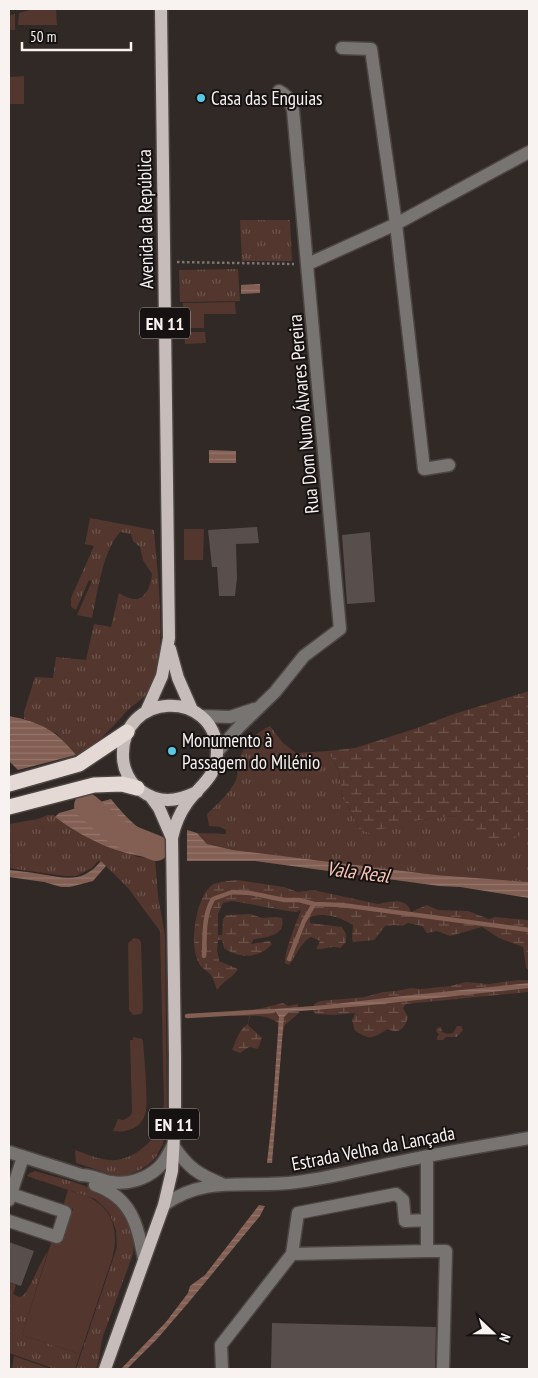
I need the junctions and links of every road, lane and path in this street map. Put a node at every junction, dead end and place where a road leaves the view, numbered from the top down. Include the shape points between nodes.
1 (154, 9) edge
2 (161, 9) edge
3 (161, 29) junction
4 (342, 48) dead end
5 (279, 91) dead end
6 (529, 152) edge
7 (396, 224) junction
8 (165, 261) junction
9 (308, 264) junction
10 (450, 465) dead end
11 (169, 638) junction
12 (261, 706) junction
13 (146, 712) junction
14 (197, 713) junction
15 (127, 732) junction
16 (217, 752) junction
17 (9, 784) edge
18 (137, 788) junction
19 (196, 792) junction
20 (151, 797) junction
21 (9, 807) edge
22 (172, 838) junction
23 (529, 1138) edge
24 (173, 1145) junction
25 (9, 1152) edge
26 (23, 1157) junction
27 (427, 1157) junction
28 (81, 1176) junction
29 (222, 1184) junction
30 (10, 1198) edge
31 (164, 1205) junction
32 (427, 1220) junction
33 (9, 1221) edge
34 (427, 1251) junction
35 (292, 1254) junction
36 (144, 1259) junction
37 (105, 1369) edge
38 (222, 1369) edge
39 (443, 1369) edge

1 - 3 main road
2 - 3 main road, Avenida da República / EN 11
3 - 8 main road, Avenida da República / EN 11
4 - 7 street via 371,49
5 - 9 street, Rua Dom Nuno Álvares Pereira via 287,95 293,110
6 - 7 street
7 - 9 street
7 - 10 street via 424,469
8 - 9 path
8 - 11 main road, Avenida da República / EN 11
9 - 12 street, Rua Dom Nuno Álvares Pereira via 340,629 304,656
11 - 13 main road, Avenida da República / EN 11 via 162,676
11 - 14 main road, Avenida da República / EN 11 via 178,678
12 - 14 street, Rua Dom Nuno Álvares Pereira via 230,717
12 - 16 street, Rua Dom Nuno Álvares Pereira
13 - 14 main road via 163,706 181,707
13 - 15 main road, EN 11
14 - 16 main road, EN 11 via 214,738
15 - 17 highway via 79,764
15 - 18 main road, EN 11 via 122,747 123,762
16 - 19 main road, EN 11 via 208,781
18 - 20 main road, EN 11
18 - 21 highway via 122,784 94,784
19 - 20 main road, EN 11 via 182,799
19 - 22 main road, EN 11 via 181,810
20 - 22 main road, EN 11
22 - 24 main road, EN 11
23 - 27 street, Estrada Velha da Lançada
24 - 28 street via 158,1168 134,1181 120,1183
24 - 29 street, Estrada Velha da Lançada via 194,1171
24 - 31 main road, EN 11 via 172,1171
25 - 26 street
26 - 28 street
26 - 30 street
27 - 29 street, Estrada Velha da Lançada via 296,1183
27 - 32 street
28 - 36 street via 86,1182 114,1193 124,1203 136,1222
29 - 31 street, Estrada Velha da Lançada via 187,1192
30 - 33 street via 65,1212 57,1237
31 - 36 main road, EN 11
32 - 34 street
32 - 35 street via 405,1221 403,1200 396,1194 298,1213
34 - 35 street
34 - 39 street via 446,1251
35 - 38 street via 221,1345
36 - 37 main road, EN 11

